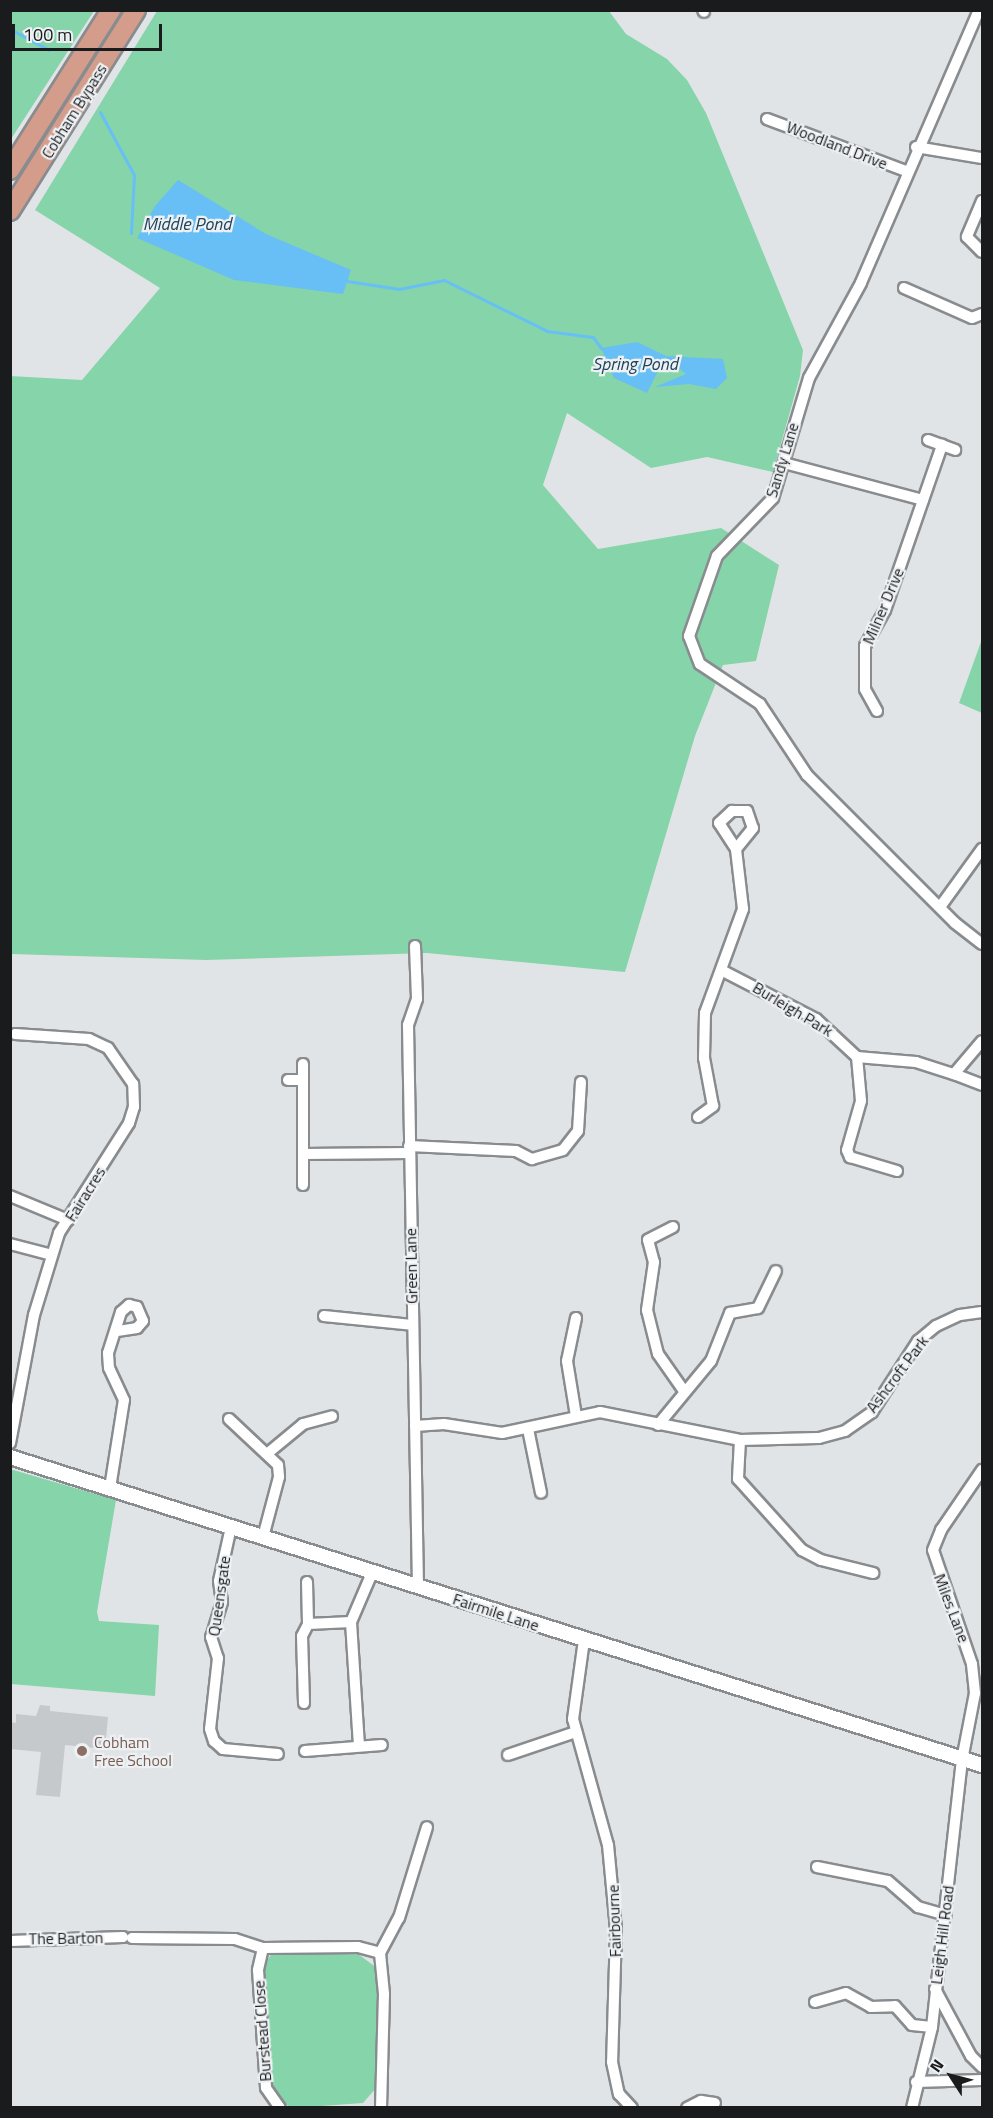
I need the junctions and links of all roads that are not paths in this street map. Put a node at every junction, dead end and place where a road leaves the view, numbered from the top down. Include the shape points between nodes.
1 (111, 10) edge
2 (136, 10) edge
3 (974, 12) edge
4 (767, 119) dead end
5 (916, 147) junction
6 (982, 158) edge
7 (10, 170) edge
8 (906, 171) junction
9 (982, 201) edge
10 (10, 211) edge
11 (982, 252) edge
12 (904, 288) dead end
13 (982, 314) edge
14 (928, 440) dead end
15 (942, 445) junction
16 (955, 450) dead end
17 (784, 463) junction
18 (923, 500) junction
19 (878, 711) dead end
20 (736, 849) dead end
21 (982, 849) edge
22 (940, 908) junction
23 (982, 944) edge
24 (415, 946) dead end
25 (723, 971) junction
26 (15, 1034) dead end
27 (982, 1041) edge
28 (857, 1057) junction
29 (303, 1064) dead end
30 (954, 1074) junction
31 (288, 1080) dead end
32 (303, 1080) junction
33 (580, 1082) dead end
34 (982, 1085) edge
35 (698, 1117) dead end
36 (409, 1149) junction
37 (304, 1154) junction
38 (897, 1171) dead end
39 (303, 1185) dead end
40 (10, 1196) edge
41 (68, 1220) junction
42 (673, 1227) dead end
43 (10, 1244) edge
44 (52, 1255) junction
45 (776, 1271) dead end
46 (982, 1312) edge
47 (324, 1316) dead end
48 (576, 1318) dead end
49 (412, 1325) junction
50 (117, 1331) dead end
51 (684, 1391) junction
52 (332, 1416) dead end
53 (576, 1416) junction
54 (229, 1419) dead end
55 (415, 1425) junction
56 (657, 1425) junction
57 (528, 1429) junction
58 (740, 1440) junction
59 (10, 1443) edge
60 (268, 1453) junction
61 (10, 1456) edge
62 (982, 1470) edge
63 (110, 1488) junction
64 (541, 1492) dead end
65 (231, 1527) junction
66 (263, 1537) junction
67 (372, 1573) junction
68 (873, 1573) dead end
69 (307, 1581) dead end
70 (418, 1587) junction
71 (351, 1622) junction
72 (308, 1624) junction
73 (584, 1640) junction
74 (304, 1703) dead end
75 (576, 1732) junction
76 (382, 1745) dead end
77 (359, 1746) junction
78 (305, 1751) dead end
79 (278, 1754) dead end
80 (508, 1755) dead end
81 (962, 1760) junction
82 (982, 1765) edge
83 (427, 1827) dead end
84 (816, 1867) dead end
85 (946, 1915) junction
86 (10, 1941) edge
87 (263, 1948) junction
88 (380, 1953) junction
89 (935, 1989) junction
90 (815, 2002) dead end
91 (932, 2027) junction
92 (982, 2067) edge
93 (982, 2080) edge
94 (916, 2082) junction
95 (715, 2103) dead end
96 (280, 2108) edge
97 (381, 2108) edge
98 (632, 2108) edge
99 (687, 2108) edge
100 (912, 2108) edge

1 - 7 highway, Cobham Bypass
2 - 10 highway, Cobham Bypass
3 - 5 street, Sandy Lane
4 - 8 street, Woodland Drive
5 - 6 street
5 - 8 street, Sandy Lane
8 - 17 street, Sandy Lane via 861,283 809,378
9 - 11 street via 967,237
12 - 13 street via 972,318
14 - 15 street
15 - 16 street
15 - 18 street, Milner Drive
17 - 18 street
17 - 22 street, Sandy Lane via 773,498 762,514 717,556 689,636 700,664 719,681 760,704 807,775
18 - 19 street, Milner Drive via 885,610 865,646 865,689
20 - 25 street via 743,909
21 - 22 street
22 - 23 street, Sandy Lane
24 - 36 street, Green Lane via 417,999 408,1025
25 - 28 street, Burleigh Park via 816,1019
25 - 35 street via 708,1004 703,1030 713,1106
26 - 41 street, Fairacres via 88,1039 108,1048 134,1084 129,1123
27 - 30 street
28 - 30 street via 916,1062
28 - 38 street via 861,1101 847,1150 850,1156
29 - 32 street
30 - 34 street
31 - 32 street
32 - 37 street
33 - 36 street via 580,1125 563,1150 532,1159 516,1151
36 - 37 street
36 - 49 street, Green Lane
37 - 39 street
40 - 41 street
41 - 44 street, Fairacres
42 - 51 street via 648,1240 654,1262 647,1310 658,1354
43 - 44 street
44 - 59 street, Fairacres via 34,1315
45 - 51 street via 759,1308 730,1313 711,1361
46 - 58 street, Ashcroft Park via 960,1315 936,1326 918,1341 872,1412 845,1431 819,1438
47 - 49 street
48 - 53 street via 567,1361
49 - 55 street, Green Lane
50 - 63 street via 108,1353 109,1368 124,1400
51 - 56 street
52 - 60 street via 303,1424
53 - 56 street, Ashcroft Park via 600,1412
53 - 57 street, Ashcroft Park
54 - 60 street
55 - 57 street, Ashcroft Park via 444,1424 502,1433
55 - 70 street, Green Lane
56 - 58 street, Ashcroft Park
57 - 64 street
58 - 68 street via 738,1479 802,1550 821,1560
60 - 66 street via 279,1477
61 - 63 street, Fairmile Lane
62 - 81 street, Miles Lane via 941,1530 933,1550 972,1664 975,1693
63 - 65 street, Fairmile Lane
65 - 66 street, Fairmile Lane
65 - 79 street, Queensgate via 219,1581 222,1602 211,1637 218,1658 210,1729 214,1741 223,1749
66 - 67 street, Fairmile Lane
67 - 70 street, Fairmile Lane
67 - 71 street
69 - 72 street
70 - 73 street, Fairmile Lane
71 - 72 street
71 - 77 street
72 - 74 street via 302,1636
73 - 75 street, Fairbourne via 576,1678
73 - 81 street, Fairmile Lane
75 - 80 street
75 - 98 street, Fairbourne via 610,1856 616,1930 612,2062 619,2094
76 - 77 street
77 - 78 street
81 - 82 street, Fairmile Lane
81 - 85 street, Leigh Hill Road
83 - 88 street via 399,1918
84 - 85 street via 888,1881 918,1907
85 - 89 street, Leigh Hill Road
86 - 87 street, The Barton via 235,1939
87 - 88 street via 358,1947
87 - 96 street, Burstead Close via 258,1970 266,2088
88 - 97 street via 384,1994
89 - 91 street, Leigh Hill Road
89 - 92 street via 971,2056
90 - 91 street via 846,1994 871,2007 895,2007 912,2025
91 - 94 street, Leigh Hill Road
93 - 94 street
94 - 100 street, Leigh Hill Road
95 - 99 street via 701,2101

